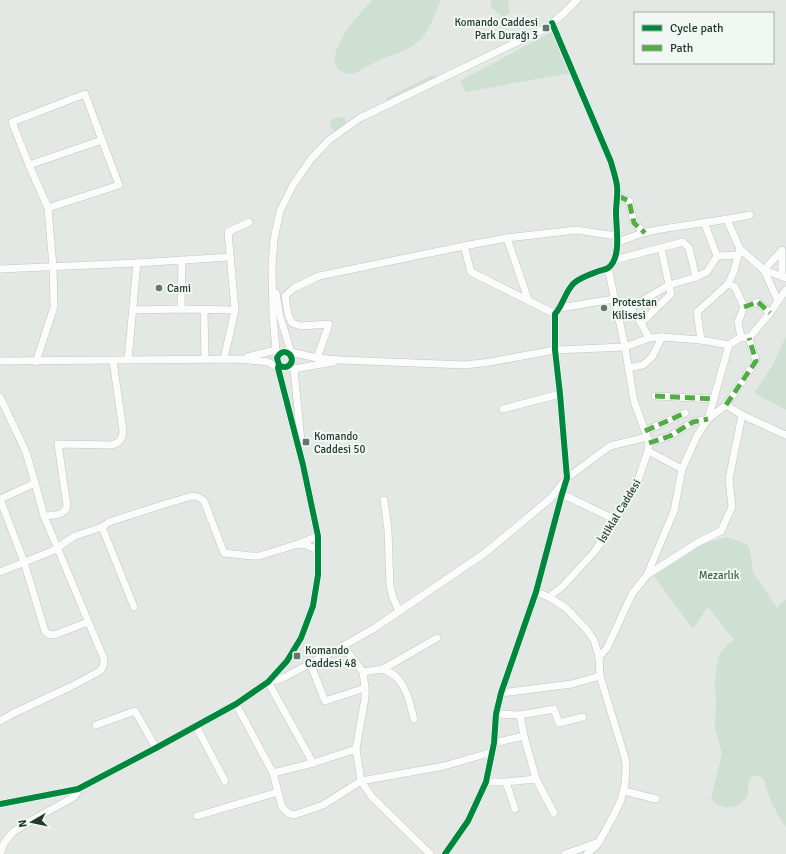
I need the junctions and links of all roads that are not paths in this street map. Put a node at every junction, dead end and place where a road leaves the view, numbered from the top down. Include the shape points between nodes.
1 (577, 0) edge
2 (552, 23) junction
3 (102, 140) junction
4 (29, 165) junction
5 (618, 196) junction
6 (48, 208) junction
7 (750, 215) dead end
8 (727, 220) junction
9 (249, 222) dead end
10 (704, 222) junction
11 (645, 233) junction
12 (507, 238) junction
13 (617, 239) junction
14 (464, 246) junction
15 (661, 248) junction
16 (739, 252) junction
17 (717, 256) junction
18 (230, 257) junction
19 (182, 260) junction
20 (614, 260) junction
21 (137, 263) junction
22 (53, 267) junction
23 (272, 267) junction
24 (608, 268) junction
25 (0, 269) edge
26 (764, 270) junction
27 (696, 277) junction
28 (784, 277) edge
29 (728, 284) junction
30 (669, 285) junction
31 (786, 290) edge
32 (528, 299) junction
33 (614, 299) junction
34 (778, 301) junction
35 (744, 307) junction
36 (630, 308) junction
37 (181, 309) junction
38 (133, 310) junction
39 (204, 310) junction
40 (235, 310) junction
41 (557, 311) junction
42 (770, 313) junction
43 (618, 315) junction
44 (641, 324) junction
45 (662, 337) junction
46 (741, 337) junction
47 (649, 338) junction
48 (749, 338) junction
49 (701, 340) junction
50 (729, 345) junction
51 (625, 348) junction
52 (555, 350) junction
53 (278, 352) junction
54 (290, 353) junction
55 (317, 358) junction
56 (205, 359) junction
57 (224, 359) junction
58 (240, 359) junction
59 (128, 360) junction
60 (340, 360) junction
61 (0, 361) edge
62 (113, 361) junction
63 (36, 362) junction
64 (279, 367) junction
65 (292, 367) junction
66 (628, 368) junction
67 (560, 394) junction
68 (655, 396) dead end
69 (0, 397) edge
70 (714, 399) junction
71 (726, 405) junction
72 (503, 409) dead end
73 (685, 413) dead end
74 (742, 416) junction
75 (708, 420) junction
76 (786, 435) edge
77 (647, 441) junction
78 (303, 465) junction
79 (682, 469) junction
80 (568, 478) junction
81 (35, 483) junction
82 (562, 494) junction
83 (0, 499) edge
84 (384, 500) dead end
85 (44, 516) junction
86 (616, 520) junction
87 (102, 527) junction
88 (318, 536) junction
89 (298, 544) junction
90 (57, 548) junction
91 (318, 550) junction
92 (24, 562) junction
93 (0, 572) edge
94 (647, 575) junction
95 (536, 592) junction
96 (549, 597) junction
97 (134, 607) dead end
98 (399, 611) junction
99 (88, 622) junction
100 (437, 638) dead end
101 (344, 646) junction
102 (599, 657) junction
103 (310, 663) junction
104 (383, 669) junction
105 (363, 672) junction
106 (600, 676) junction
107 (268, 682) junction
108 (365, 688) junction
109 (501, 693) junction
110 (236, 704) junction
111 (496, 714) junction
112 (520, 715) junction
113 (583, 717) dead end
114 (414, 719) dead end
115 (0, 721) edge
116 (96, 725) dead end
117 (196, 726) junction
118 (524, 736) junction
119 (494, 743) junction
120 (156, 748) junction
121 (356, 749) junction
122 (492, 752) junction
123 (313, 763) junction
124 (273, 773) junction
125 (536, 779) junction
126 (224, 781) dead end
127 (361, 781) junction
128 (486, 782) junction
129 (506, 782) junction
130 (78, 789) junction
131 (624, 791) junction
132 (278, 792) junction
133 (656, 799) dead end
134 (0, 804) edge
135 (515, 809) dead end
136 (554, 813) dead end
137 (197, 816) dead end
138 (599, 842) junction
139 (0, 854) edge
140 (430, 854) edge
141 (445, 854) edge
142 (564, 854) edge
143 (587, 854) edge

1 - 2 street
2 - 5 street via 612,162
2 - 23 street via 360,118 329,140 297,179 280,211 274,238
3 - 4 street
3 - 4 street via 85,94 12,122
3 - 6 street via 119,185
4 - 6 street
5 - 11 street via 629,201 634,223
5 - 13 street
6 - 22 street
7 - 8 street
8 - 10 street
8 - 16 street
9 - 18 street via 228,232
10 - 11 street
10 - 17 street
11 - 13 street
12 - 13 street via 576,230
12 - 14 street
12 - 32 street
13 - 20 street
14 - 32 street via 471,272
14 - 55 street via 319,276 294,288 285,296 292,323 301,326 329,324
15 - 20 street
15 - 27 street via 683,242 689,248
15 - 30 street
16 - 17 street
16 - 26 street
16 - 29 street
17 - 27 street via 706,272
18 - 19 street
18 - 40 street
19 - 21 street
19 - 37 street
20 - 24 street
21 - 22 street
21 - 38 street
22 - 25 street
22 - 63 street via 54,307
23 - 53 street via 273,317
23 - 54 street via 280,316
24 - 33 street
24 - 41 street via 574,283
26 - 28 street
26 - 28 street via 782,250
26 - 34 street
27 - 30 street
29 - 35 street via 735,287
29 - 49 street via 697,312
30 - 36 street
30 - 44 street via 671,294
31 - 34 street
32 - 41 street
33 - 41 street
33 - 43 street
34 - 42 street
35 - 42 street via 758,302
35 - 46 street via 738,322
36 - 43 street
36 - 44 street
37 - 38 street
37 - 39 street
38 - 59 street
39 - 40 street
39 - 56 street
40 - 57 street
41 - 52 street
42 - 48 street
43 - 51 street
44 - 47 street
45 - 47 street
45 - 49 street
45 - 66 street via 652,357 643,365
46 - 48 street
46 - 50 street
47 - 51 street
48 - 71 street via 756,361
49 - 50 street
50 - 70 street
51 - 52 street
51 - 66 street
52 - 60 street via 465,365
52 - 67 street
53 - 54 street
53 - 58 street
53 - 64 street
54 - 55 street
54 - 65 street
55 - 60 street
56 - 57 street
56 - 59 street
57 - 58 street
58 - 64 street via 268,362
59 - 62 street
60 - 65 street
61 - 63 street
62 - 63 street
62 - 85 street via 122,438 111,445 58,444 67,509 62,514
64 - 65 street
64 - 78 street
65 - 78 street
66 - 77 street via 634,401
67 - 72 street
67 - 80 street
68 - 70 street
69 - 81 street via 26,452
70 - 75 street
71 - 74 street
71 - 75 street
73 - 77 street
74 - 76 street
74 - 94 street via 730,479 732,507 720,532 696,543
75 - 77 street via 694,422 670,436
75 - 79 street via 697,436
77 - 79 street
77 - 80 street via 610,446
77 - 86 street, İstiklal Caddesi via 638,480
78 - 88 street
79 - 94 street via 674,511
80 - 82 street
80 - 98 street via 552,498 485,553
81 - 83 street
81 - 85 street
82 - 86 street
82 - 95 street
83 - 92 street
84 - 98 street via 390,586
85 - 90 street
86 - 96 street, İstiklal Caddesi via 595,551 563,586
87 - 89 street via 109,522 197,496 204,501 224,554 259,556
87 - 90 street via 80,534
87 - 97 street
88 - 89 street
88 - 91 street
89 - 91 street
90 - 92 street
90 - 99 street
91 - 107 street via 318,574 313,606 287,661
92 - 93 street
92 - 99 street via 47,633 54,635
94 - 102 street via 632,594 607,648
95 - 96 street
95 - 109 street
96 - 102 street via 566,608 586,628 594,640
98 - 101 street
99 - 115 street via 104,659 102,669
100 - 104 street
101 - 103 street
101 - 105 street
102 - 106 street
103 - 107 street via 283,678
103 - 108 street via 325,701
104 - 105 street
104 - 114 street via 394,675 402,684
105 - 108 street
106 - 109 street via 572,684
106 - 131 street via 625,758
107 - 110 street
107 - 123 street
108 - 121 street
109 - 111 street
110 - 117 street
110 - 124 street
111 - 112 street
111 - 119 street
112 - 113 street via 554,710 559,723
112 - 118 street
116 - 120 street via 135,711
117 - 120 street
117 - 126 street
118 - 119 street
118 - 125 street
119 - 122 street
120 - 130 street
121 - 123 street
121 - 127 street
122 - 127 street via 444,766
122 - 128 street
123 - 124 street
124 - 132 street
125 - 129 street
125 - 136 street
127 - 132 street via 323,805 294,816 282,807
127 - 140 street via 372,797
128 - 129 street
128 - 141 street via 468,821
129 - 135 street
130 - 134 street
130 - 139 street via 74,797 12,832
131 - 133 street
131 - 138 street via 618,808
132 - 137 street
138 - 142 street
138 - 143 street

